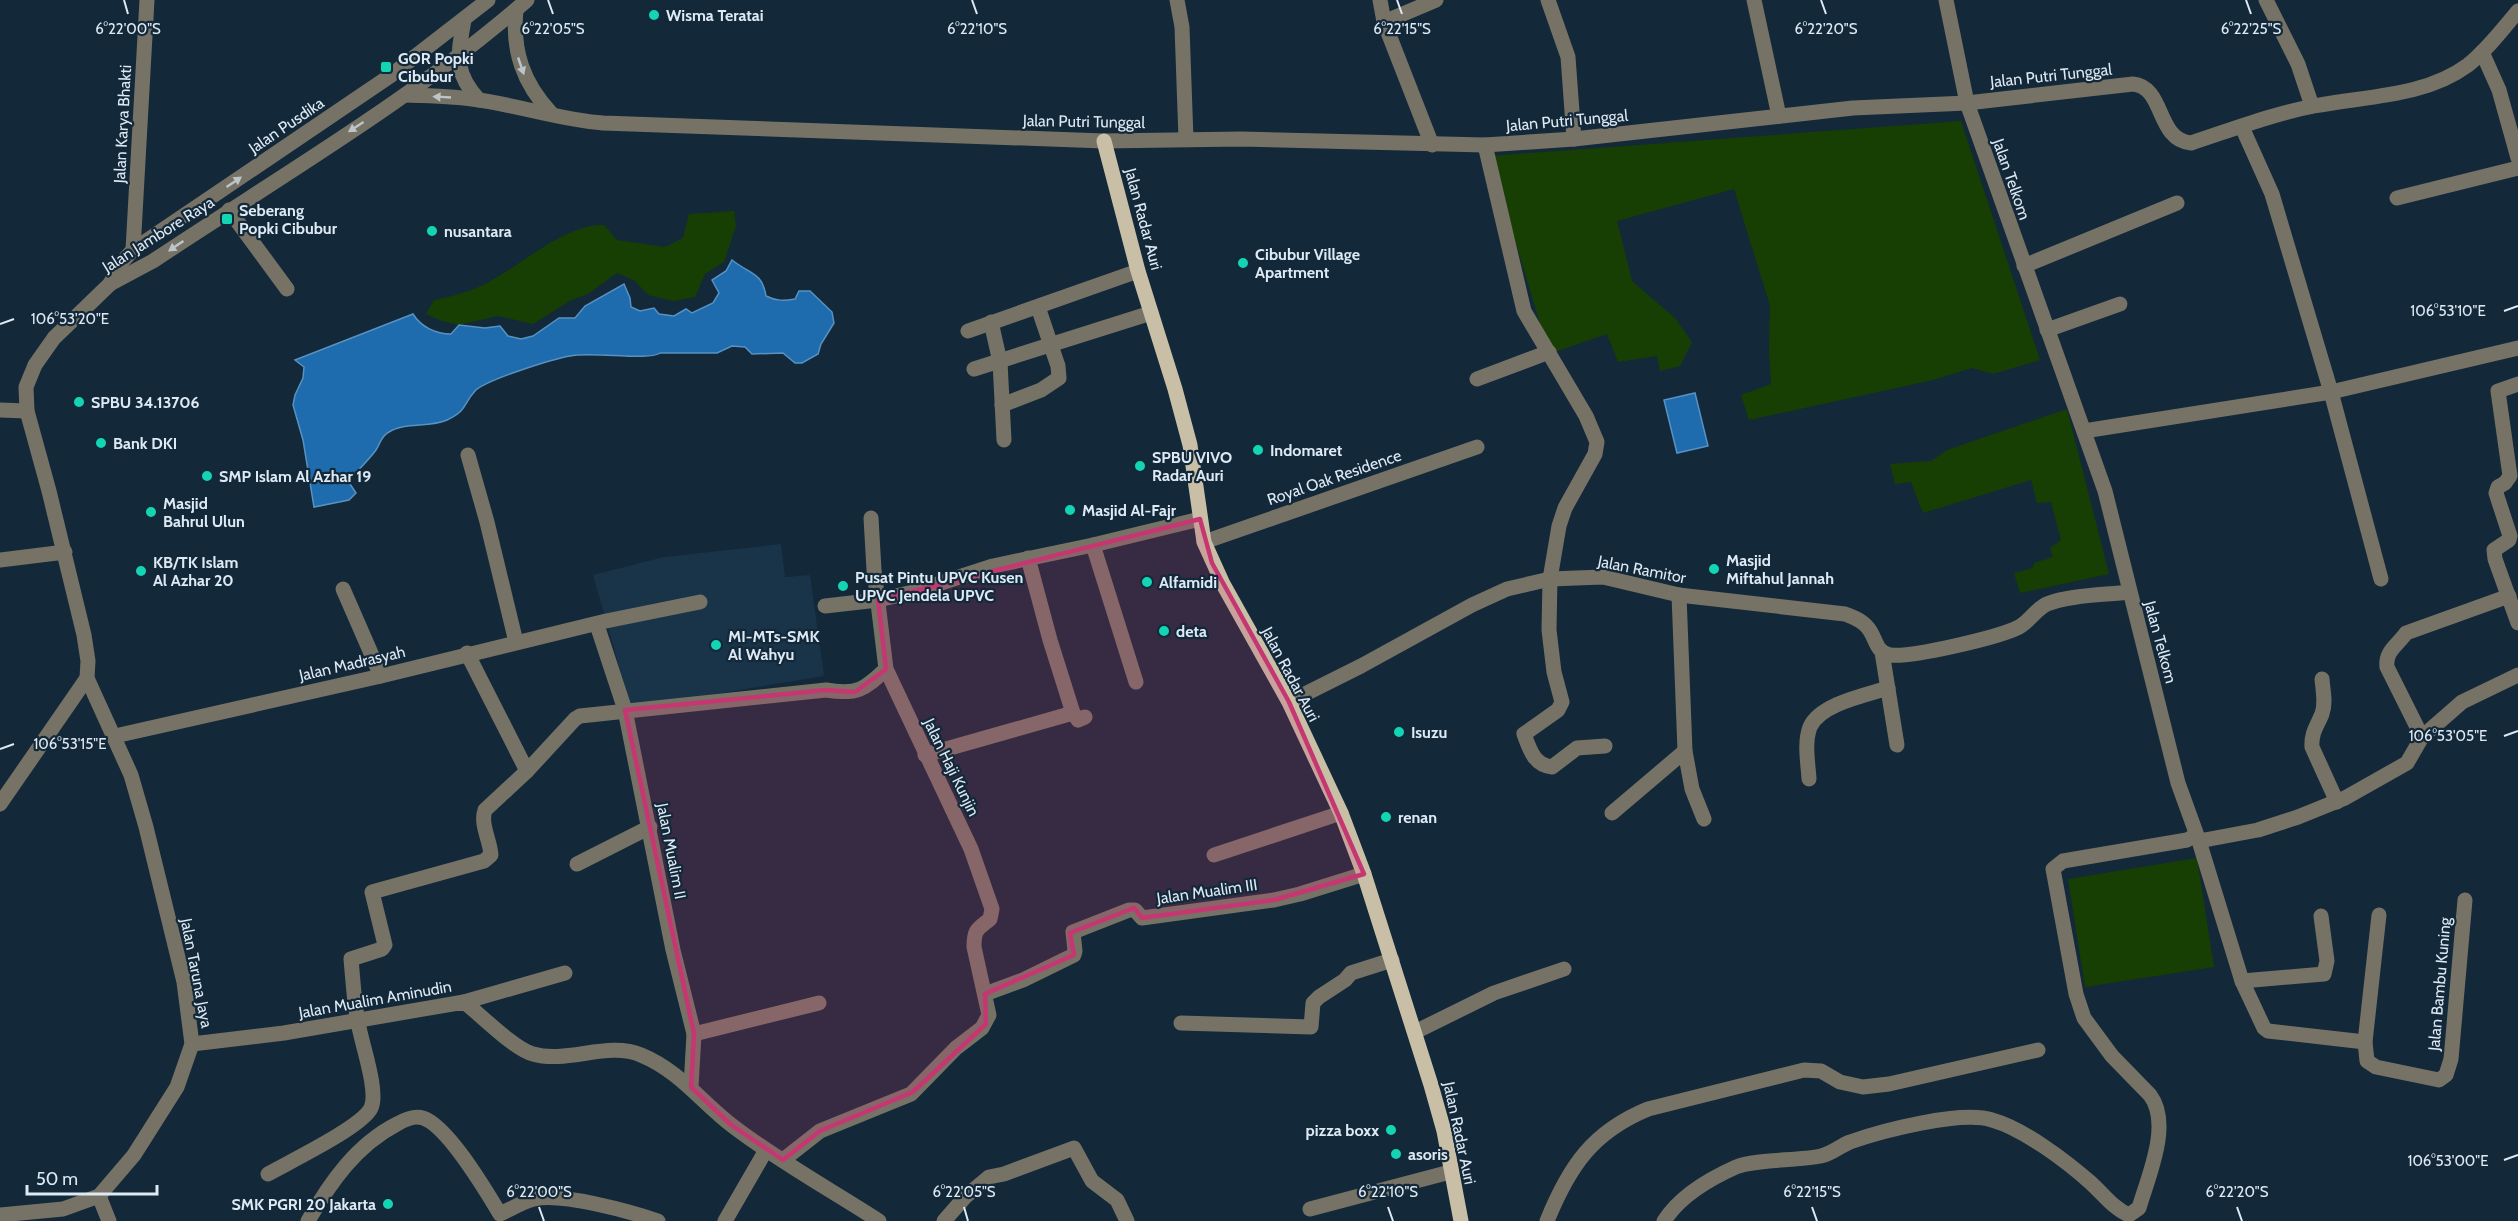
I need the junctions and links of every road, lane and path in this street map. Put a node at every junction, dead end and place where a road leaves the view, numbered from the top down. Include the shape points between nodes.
1 (147, 0) edge
2 (488, 0) edge
3 (1177, 0) edge
4 (1380, 0) edge
5 (1436, 0) edge
6 (1548, 0) edge
7 (1754, 0) edge
8 (1946, 0) edge
9 (2266, 0) edge
10 (521, 5) edge
11 (2518, 11) edge
12 (464, 20) junction
13 (1384, 22) junction
14 (2482, 52) junction
15 (458, 57) junction
16 (405, 95) junction
17 (478, 100) junction
18 (1967, 103) junction
19 (2312, 106) junction
20 (551, 113) junction
21 (1779, 117) junction
22 (2242, 126) junction
23 (1186, 139) junction
24 (1574, 139) junction
25 (1104, 141) junction
26 (1432, 145) junction
27 (1485, 145) junction
28 (2518, 158) edge
29 (2518, 168) edge
30 (2397, 198) dead end
31 (2177, 203) dead end
32 (229, 210) junction
33 (133, 250) junction
34 (2024, 266) junction
35 (1138, 271) junction
36 (110, 284) junction
37 (287, 289) dead end
38 (2120, 304) dead end
39 (1038, 307) junction
40 (1151, 313) junction
41 (991, 322) junction
42 (2047, 330) junction
43 (968, 331) dead end
44 (1051, 344) junction
45 (2518, 348) edge
46 (1549, 352) junction
47 (1000, 362) junction
48 (974, 369) dead end
49 (1477, 379) dead end
50 (2518, 384) edge
51 (2331, 392) junction
52 (1002, 405) junction
53 (0, 410) edge
54 (27, 411) junction
55 (2084, 431) junction
56 (1004, 440) dead end
57 (1477, 447) dead end
58 (468, 455) dead end
59 (871, 518) dead end
60 (1200, 519) junction
61 (1204, 542) junction
62 (1093, 545) junction
63 (65, 552) junction
64 (1028, 558) junction
65 (0, 561) edge
66 (1550, 579) junction
67 (2381, 579) dead end
68 (343, 589) dead end
69 (2129, 592) junction
70 (1679, 595) junction
71 (2509, 596) junction
72 (878, 600) junction
73 (700, 602) dead end
74 (825, 606) dead end
75 (2518, 623) edge
76 (597, 625) junction
77 (516, 642) junction
78 (1882, 652) junction
79 (466, 653) junction
80 (886, 669) junction
81 (2518, 675) edge
82 (381, 676) junction
83 (87, 678) junction
84 (2322, 679) dead end
85 (1136, 682) dead end
86 (1888, 688) junction
87 (1289, 702) junction
88 (625, 710) junction
89 (115, 736) junction
90 (2422, 737) junction
91 (1897, 745) dead end
92 (1605, 746) dead end
93 (1685, 751) junction
94 (925, 755) junction
95 (527, 771) junction
96 (1809, 779) dead end
97 (2337, 802) junction
98 (0, 804) edge
99 (1341, 813) junction
100 (1612, 813) dead end
101 (1704, 819) dead end
102 (650, 827) junction
103 (2198, 838) junction
104 (1214, 855) dead end
105 (577, 864) dead end
106 (1364, 874) junction
107 (2465, 900) dead end
108 (2379, 915) dead end
109 (2321, 916) dead end
110 (1392, 960) junction
111 (1564, 969) dead end
112 (565, 973) dead end
113 (2242, 981) junction
114 (985, 994) junction
115 (464, 1002) junction
116 (819, 1003) dead end
117 (358, 1021) junction
118 (1181, 1023) dead end
119 (1415, 1032) junction
120 (694, 1034) junction
121 (2365, 1042) junction
122 (192, 1044) junction
123 (2038, 1050) dead end
124 (692, 1087) junction
125 (766, 1150) junction
126 (783, 1160) junction
127 (1450, 1172) junction
128 (268, 1174) dead end
129 (99, 1196) junction
130 (1310, 1209) dead end
131 (0, 1215) edge
132 (109, 1221) edge
133 (308, 1221) edge
134 (658, 1221) edge
135 (725, 1221) edge
136 (879, 1221) edge
137 (944, 1221) edge
138 (1127, 1221) edge
139 (1461, 1221) edge
140 (1547, 1221) edge
141 (1664, 1221) edge

1 - 33 street, Jalan Karya Bhakti
2 - 12 street, Jalan Pusdika
3 - 23 street via 1182,27
4 - 13 street
5 - 13 street
6 - 24 street via 1568,57
7 - 21 street
8 - 18 street, Jalan Telkom
9 - 19 street via 2298,64
10 - 15 street, Jalan Jambore Raya
10 -> 20 street via 514,34 518,58 531,88
11 - 14 street, Jalan Putri Tunggal
12 - 15 street
33 -> 12 street, Jalan Pusdika via 390,76
13 - 26 street
14 - 19 street, Jalan Putri Tunggal via 2459,71 2418,87
14 - 28 street via 2499,90
15 - 16 street, Jalan Jambore Raya
15 - 17 street via 465,83
17 -> 16 street, Jalan Putri Tunggal
16 -> 32 street, Jalan Jambore Raya
17 - 20 street, Jalan Putri Tunggal
18 - 21 street, Jalan Putri Tunggal via 1853,108
18 - 22 street, Jalan Putri Tunggal via 2133,84 2151,94 2171,134 2182,143
18 - 34 street, Jalan Telkom
19 - 22 street, Jalan Putri Tunggal
20 - 25 street, Jalan Putri Tunggal via 603,123
21 - 24 street, Jalan Putri Tunggal
22 - 51 street via 2272,194
23 - 25 street, Jalan Putri Tunggal
23 - 26 street, Jalan Putri Tunggal
24 - 27 street, Jalan Putri Tunggal
25 - 35 main road, Jalan Radar Auri
26 - 27 street, Jalan Putri Tunggal
27 - 46 street via 1524,311
29 - 30 street
31 - 34 street
32 -> 36 street, Jalan Jambore Raya via 153,261
32 - 37 street
33 - 36 street, Jalan Pusdika
34 - 42 street, Jalan Telkom
35 - 39 street
35 - 40 main road, Jalan Radar Auri
36 - 54 street, Jalan Jambore Raya via 43,351 26,387
38 - 42 street
39 - 41 street
39 - 44 street
40 - 44 street
40 - 60 main road, Jalan Radar Auri via 1190,445
41 - 43 street
41 - 47 street
42 - 55 street, Jalan Telkom
44 - 47 street
44 - 52 street via 1059,373 1057,380
45 - 51 street
46 - 49 street
46 - 66 street via 1593,428 1597,442 1595,454 1564,508
47 - 48 street
47 - 52 street
50 - 71 street via 2498,391 2510,476 2496,492 2510,536 2494,550
51 - 55 street
51 - 67 street
52 - 56 street
53 - 54 street
54 - 63 street, Jalan Jambore Raya
55 - 69 street, Jalan Telkom via 2105,491
57 - 61 street, Royal Oak Residence
58 - 77 street
59 - 72 street, Jalan Haji Kunjin
60 - 61 main road, Jalan Radar Auri
60 - 62 street
61 - 87 main road, Jalan Radar Auri via 1244,625
62 - 64 street
62 - 85 street
63 - 65 street
63 - 83 street, Jalan Jambore Raya via 84,635
64 - 72 street
64 - 94 street via 1050,640 1079,715
66 - 70 street, Jalan Ramitor via 1603,577
66 - 87 street, Jalan Ramitor via 1522,584 1481,600
66 - 92 street via 1549,630 1562,702 1558,710 1524,734 1532,755 1543,766 1552,767 1577,748
68 - 82 street
69 - 78 street via 2048,603 2023,625 1980,640 1910,654
69 - 103 street, Jalan Telkom via 2178,783
70 - 78 street, Jalan Ramitor via 1845,614 1867,626
70 - 93 street
71 - 75 street
71 - 90 street via 2406,633 2390,650 2387,667
72 - 74 street
72 - 80 street, Jalan Haji Kunjin
73 - 76 street, Jalan Madrasyah
76 - 77 street, Jalan Madrasyah
76 - 88 street, Jalan Mualim II
77 - 79 street, Jalan Madrasyah
78 - 86 street
79 - 82 street, Jalan Madrasyah
79 - 95 street
80 - 88 street via 869,686 852,693 826,690
80 - 94 street, Jalan Haji Kunjin
81 - 90 street via 2462,702
82 - 89 street, Jalan Madrasyah
83 - 89 street, Jalan Taruna Jaya
83 - 98 street
84 - 97 street via 2324,701 2311,738 2312,747
86 - 91 street
86 - 96 street via 1836,705 1811,726 1807,745
87 - 99 main road, Jalan Radar Auri
88 - 95 street via 575,719
88 - 102 street, Jalan Mualim II
89 - 122 street, Jalan Taruna Jaya via 146,827 184,982
90 - 97 street via 2407,764
93 - 100 street
93 - 101 street via 1692,789
94 - 114 street, Jalan Haji Kunjin via 971,849 992,909 990,919 978,928 974,938
95 - 117 street via 482,816 491,855 484,861 372,892 385,943 382,949 351,958
97 - 103 street via 2258,830
99 - 104 street
99 - 106 main road, Jalan Radar Auri
102 - 105 street
102 - 120 street, Jalan Mualim II via 673,950
103 - 113 street
103 - 141 street via 2063,861 2053,869 2084,1018 2112,1056 2155,1101 2160,1119 2149,1173 2135,1213 2129,1215 2119,1210 2090,1182 2018,1131 1990,1119 1970,1117 1879,1134 1823,1156 1738,1166 1695,1190
106 - 110 main road, Jalan Radar Auri
106 - 114 street, Jalan Mualim III via 1274,900 1143,918 1136,910 1128,910 1073,932 1074,955
107 - 121 street, Jalan Bambu Kuning via 2451,1059 2446,1075 2435,1080 2372,1066 2366,1057
108 - 121 street
109 - 113 street via 2327,961 2324,974
110 - 118 street via 1352,973 1318,997 1313,1003 1311,1027
110 - 119 main road, Jalan Radar Auri
111 - 119 street via 1494,993
112 - 115 street
113 - 121 street via 2268,1031
114 - 126 street, Jalan Haji Kunjin via 989,1015 986,1024 956,1048 914,1092 820,1131
115 - 117 street, Jalan Mualim Aminudin
115 - 124 street, Jalan Mualim Aminudin via 532,1054 639,1054
116 - 120 street
117 - 122 street, Jalan Mualim Aminudin
117 - 128 street via 372,1086 371,1109 332,1139
119 - 127 main road, Jalan Radar Auri via 1443,1131
120 - 124 street, Jalan Mualim II
122 - 129 street, Jalan Taruna Jaya via 177,1087 134,1155
123 - 140 street via 1863,1087 1840,1082 1821,1071 1804,1070 1648,1109 1608,1130 1587,1148 1561,1186
124 - 125 street, Jalan Mualim Aminudin via 731,1125
125 - 126 street, Jalan Mualim Aminudin
125 - 135 street
126 - 136 street, Jalan Mualim Aminudin
127 - 130 street
127 - 139 main road, Jalan Radar Auri
129 - 131 street, Jalan Taruna Jaya via 63,1209
129 - 132 street
133 - 134 street via 358,1150 404,1120 418,1117 428,1120 452,1144 500,1214 535,1198 561,1199
137 - 138 street via 989,1177 1074,1148 1092,1180 1117,1200

